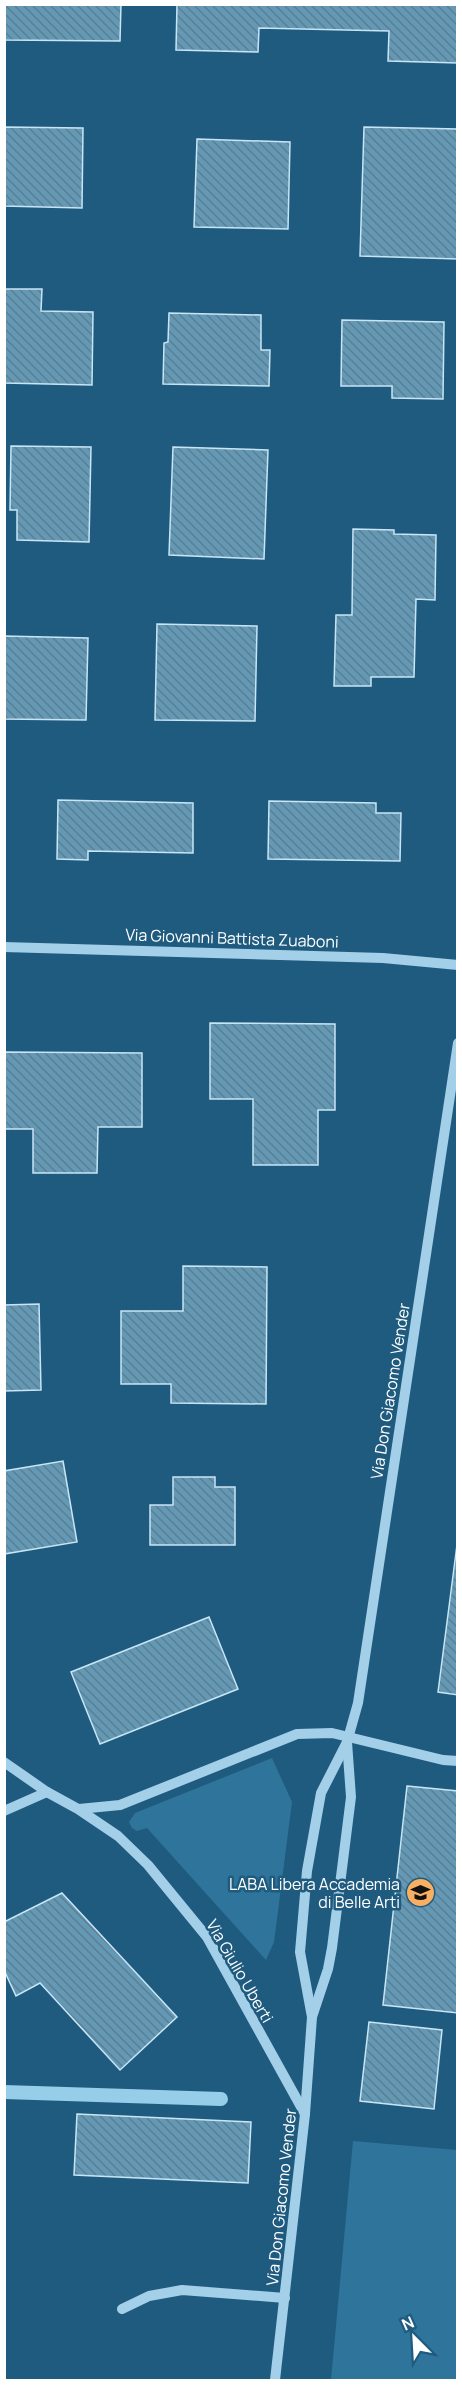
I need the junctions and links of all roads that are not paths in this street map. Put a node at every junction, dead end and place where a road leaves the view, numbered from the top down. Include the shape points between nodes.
1 (4, 947) edge
2 (458, 965) edge
3 (458, 1043) edge
4 (348, 1740) junction
5 (458, 1761) edge
6 (4, 1762) edge
7 (47, 1792) junction
8 (78, 1809) junction
9 (4, 1811) edge
10 (312, 2017) junction
11 (305, 2114) junction
12 (285, 2298) junction
13 (122, 2308) dead end
14 (275, 2380) edge

1 - 2 street, Via Giovanni Battista Zuaboni via 383,958
3 - 4 street, Via Don Giacomo Vender via 358,1703
4 - 5 street
4 - 8 street via 314,1732 297,1734 120,1805
4 - 10 street, Via Don Giacomo Vender via 351,1797 332,1948
4 - 10 street, Via Don Giacomo Vender via 321,1793 308,1870 300,1952
6 - 7 street, Via Giulio Uberti
7 - 8 street, Via Giulio Uberti
7 - 9 street
8 - 11 street, Via Giulio Uberti via 133,1849 207,1937
10 - 11 street, Via Don Giacomo Vender
11 - 12 street, Via Don Giacomo Vender
12 - 13 street via 182,2290 149,2296
12 - 14 street, Via Don Giacomo Vender

